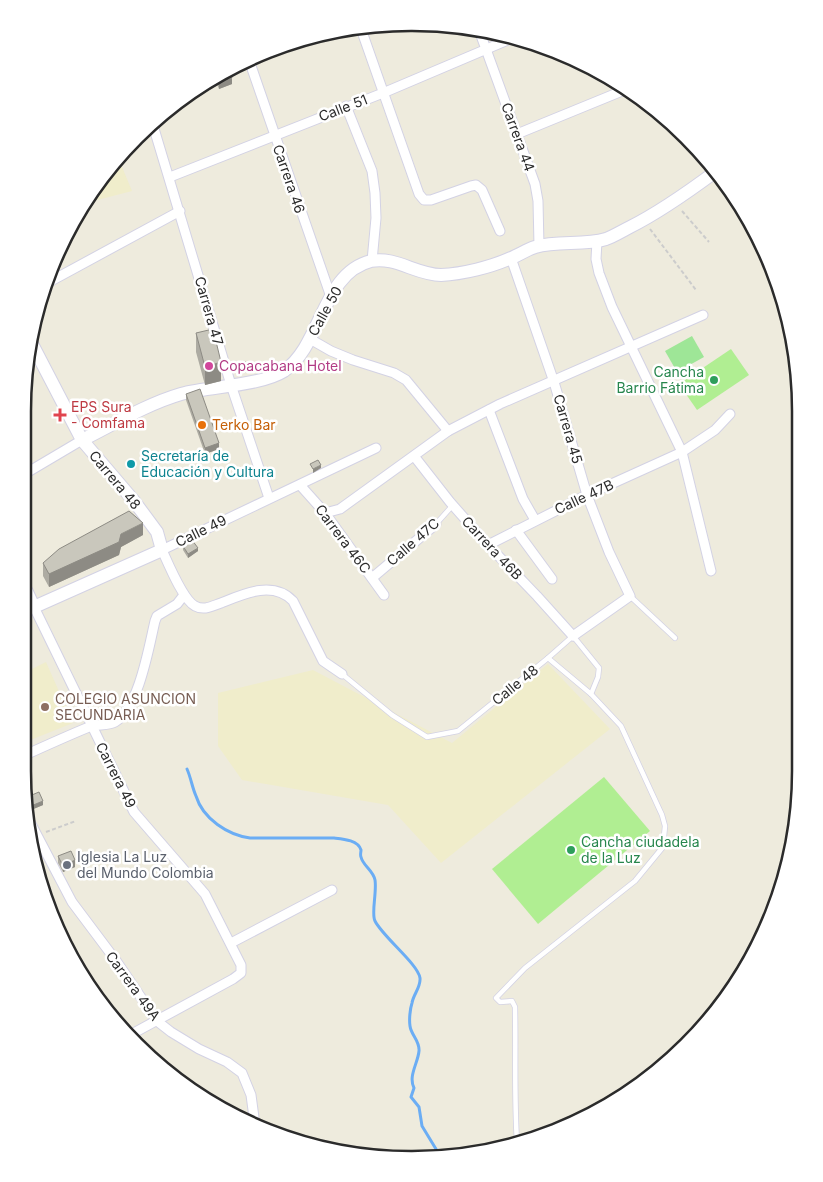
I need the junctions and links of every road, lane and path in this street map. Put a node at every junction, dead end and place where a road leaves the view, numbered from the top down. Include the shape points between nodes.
1 (363, 35) edge
2 (482, 38) edge
3 (502, 42) edge
4 (486, 49) junction
5 (251, 66) edge
6 (618, 92) edge
7 (382, 93) junction
8 (346, 106) junction
9 (155, 132) edge
10 (517, 134) junction
11 (274, 135) junction
12 (710, 176) edge
13 (170, 177) junction
14 (676, 200) junction
15 (180, 211) junction
16 (641, 221) junction
17 (500, 231) dead end
18 (597, 241) junction
19 (709, 242) dead end
20 (539, 246) junction
21 (511, 258) junction
22 (372, 261) junction
23 (55, 278) edge
24 (696, 290) dead end
25 (330, 297) junction
26 (703, 315) dead end
27 (310, 339) junction
28 (632, 346) junction
29 (37, 353) edge
30 (554, 382) junction
31 (231, 385) junction
32 (489, 410) junction
33 (730, 414) dead end
34 (448, 431) junction
35 (82, 440) junction
36 (376, 448) dead end
37 (682, 452) junction
38 (414, 456) junction
39 (31, 470) edge
40 (300, 485) junction
41 (587, 495) junction
42 (269, 498) junction
43 (453, 505) junction
44 (326, 512) junction
45 (536, 520) junction
46 (436, 524) joint
47 (516, 530) junction
48 (488, 546) junction
49 (162, 550) junction
50 (711, 572) dead end
51 (372, 578) junction
52 (552, 579) dead end
53 (184, 595) junction
54 (384, 595) dead end
55 (630, 596) junction
56 (31, 609) edge
57 (31, 611) edge
58 (573, 636) junction
59 (675, 638) dead end
60 (548, 658) junction
61 (342, 674) joint
62 (591, 694) junction
63 (91, 726) junction
64 (31, 752) edge
65 (76, 821) dead end
66 (37, 835) edge
67 (38, 840) edge
68 (332, 890) dead end
69 (230, 943) junction
70 (157, 1021) junction
71 (136, 1032) edge
72 (254, 1117) edge
73 (517, 1136) edge

1 - 7 street
2 - 4 street, Carrera 44
3 - 4 street, Calle 51
4 - 7 street, Calle 51
4 - 10 street, Carrera 44
5 - 11 street, Carrera 46
6 - 10 street
7 - 8 street, Calle 51
7 - 17 street via 424,200 476,185 482,190
8 - 11 street, Calle 51
8 - 22 street via 372,171 376,218
9 - 13 street, Carrera 47
10 - 20 street, Carrera 44 via 537,193
11 - 13 street, Calle 51
11 - 25 street, Carrera 46
12 - 14 street
13 - 15 street, Carrera 47
14 - 16 street
14 - 19 path
15 - 23 street
15 - 31 street, Carrera 47
16 - 18 street
16 - 24 path
18 - 20 street
18 - 28 street via 599,273
20 - 21 street
21 - 22 street via 464,272 439,275 388,261
21 - 30 street, Carrera 45
22 - 25 street, Calle 50 via 358,266 345,277
25 - 27 street, Calle 50
26 - 28 street
27 - 31 street, Calle 50 via 285,370 270,378
27 - 34 street via 353,360 394,372 406,380
28 - 30 street
28 - 37 street
29 - 35 street, Carrera 48
30 - 32 street
30 - 41 street, Carrera 45
31 - 35 street, Calle 50 via 182,394
31 - 42 street, Carrera 47
32 - 34 street
32 - 45 street via 524,499
33 - 37 street, Calle 47B via 715,430
34 - 38 street
35 - 39 street, Calle 50
35 - 49 street, Carrera 48 via 157,532
36 - 40 street, Calle 49
37 - 41 street, Calle 47B
37 - 50 street
38 - 43 street, Carrera 46B
38 - 44 street via 340,509
40 - 42 street, Calle 49
40 - 44 street, Carrera 46C
41 - 45 street, Calle 47B
41 - 55 street, Carrera 45
42 - 49 street, Calle 49
43 - 46 lane, Calle 47C
43 - 48 street, Carrera 46B
44 - 51 street, Carrera 46C
45 - 47 street, Calle 47B
46 - 51 street, Calle 47C
47 - 48 street, Calle 47B
47 - 52 street
48 - 58 street, Carrera 46B
49 - 53 street, Carrera 48
49 - 56 street, Calle 49
51 - 54 street, Carrera 46C
53 - 61 street via 194,606 207,609 259,590 286,594 293,601 323,660
53 - 63 street via 177,604 157,616 141,680 122,716 115,723
55 - 58 street
55 - 59 lane
57 - 63 street, Carrera 49
58 - 60 lane
58 - 62 lane via 599,668
60 - 61 lane, Calle 48 via 458,731 427,737 392,715
60 - 62 lane, Calle 48
62 - 73 lane, Calle 48 via 621,726 662,816 665,826 663,847 635,881 526,968 496,998 500,1002 512,1001 515,1007
63 - 64 street
63 - 69 street, Carrera 49 via 134,812 205,894
65 - 66 path
67 - 70 street, Carrera 49A via 72,902
68 - 69 street
69 - 70 street, Carrera 49 via 241,965 241,973
70 - 71 street
70 - 72 street, Carrera 49A via 242,1073 251,1095

